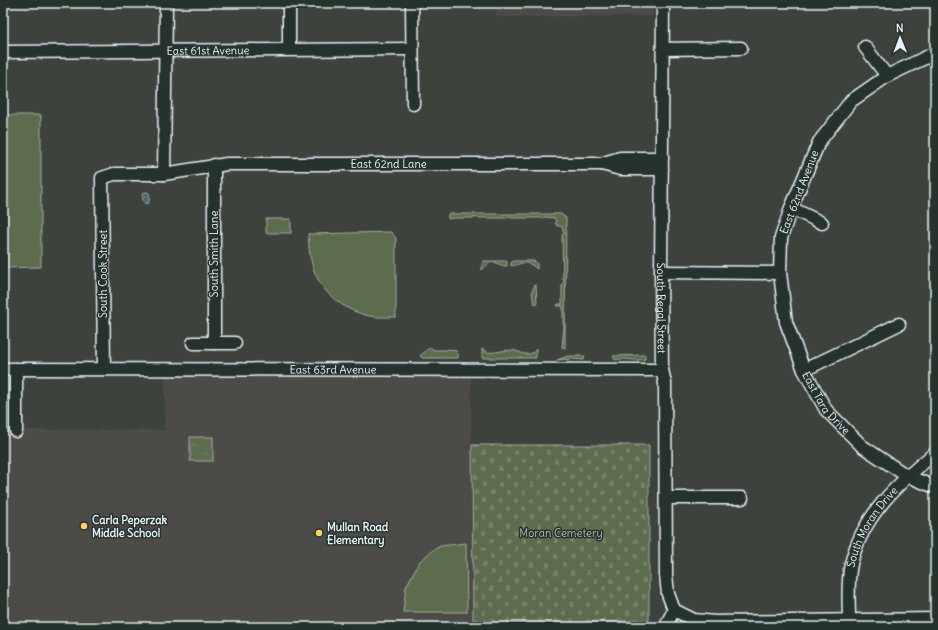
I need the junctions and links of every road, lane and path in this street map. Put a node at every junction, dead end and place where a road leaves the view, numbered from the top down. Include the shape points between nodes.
1 (166, 3) edge
2 (289, 3) edge
3 (412, 3) edge
4 (663, 3) edge
5 (865, 47) dead end
6 (741, 48) dead end
7 (289, 49) junction
8 (412, 49) junction
9 (663, 49) junction
10 (166, 51) junction
11 (3, 52) edge
12 (935, 53) edge
13 (887, 76) junction
14 (413, 104) dead end
15 (601, 164) junction
16 (662, 164) junction
17 (214, 165) junction
18 (164, 174) junction
19 (791, 208) junction
20 (822, 223) dead end
21 (661, 272) junction
22 (780, 273) junction
23 (899, 324) dead end
24 (192, 343) dead end
25 (214, 343) junction
26 (235, 343) dead end
27 (3, 369) edge
28 (16, 369) junction
29 (104, 370) junction
30 (662, 370) junction
31 (804, 370) junction
32 (16, 431) dead end
33 (935, 453) edge
34 (907, 476) junction
35 (935, 487) edge
36 (666, 498) junction
37 (742, 498) dead end
38 (674, 610) junction
39 (935, 619) edge
40 (849, 620) junction
41 (666, 627) edge

1 - 10 street
2 - 7 street
3 - 8 street
4 - 9 street, South Regal Street
5 - 13 street
6 - 9 street
7 - 8 street, East 61st Avenue
7 - 10 street, East 61st Avenue
8 - 14 street
9 - 16 street, South Regal Street
10 - 11 street, East 61st Avenue
10 - 18 street
12 - 13 street, East 62nd Avenue
13 - 19 street, East 62nd Avenue via 851,101 818,142
15 - 16 street, East 62nd Lane via 620,169 635,169
15 - 16 street, East 62nd Lane via 620,158
15 - 17 street, East 62nd Lane
16 - 21 street, South Regal Street
17 - 18 street, East 62nd Lane
17 - 25 street, South Smith Lane
18 - 29 street, South Cook Street via 114,174 102,178
19 - 20 street
19 - 22 street, East 62nd Avenue via 781,238
21 - 22 street
21 - 30 street, South Regal Street
22 - 31 street, East Tara Drive via 786,322
23 - 31 street
24 - 25 street
25 - 26 street
27 - 28 street, East 63rd Avenue
28 - 29 street, East 63rd Avenue
28 - 32 street
29 - 30 street, East 63rd Avenue
30 - 36 street, South Regal Street via 665,383
31 - 34 street, East Tara Drive via 826,410 862,446
33 - 34 street, South Moran Drive
34 - 35 street, East Tara Drive
34 - 40 street, South Moran Drive via 871,517 859,540 851,565
36 - 37 street
36 - 38 street, South Regal Street via 666,575 668,594
38 - 40 street via 694,620 715,622
38 - 41 street
39 - 40 street

